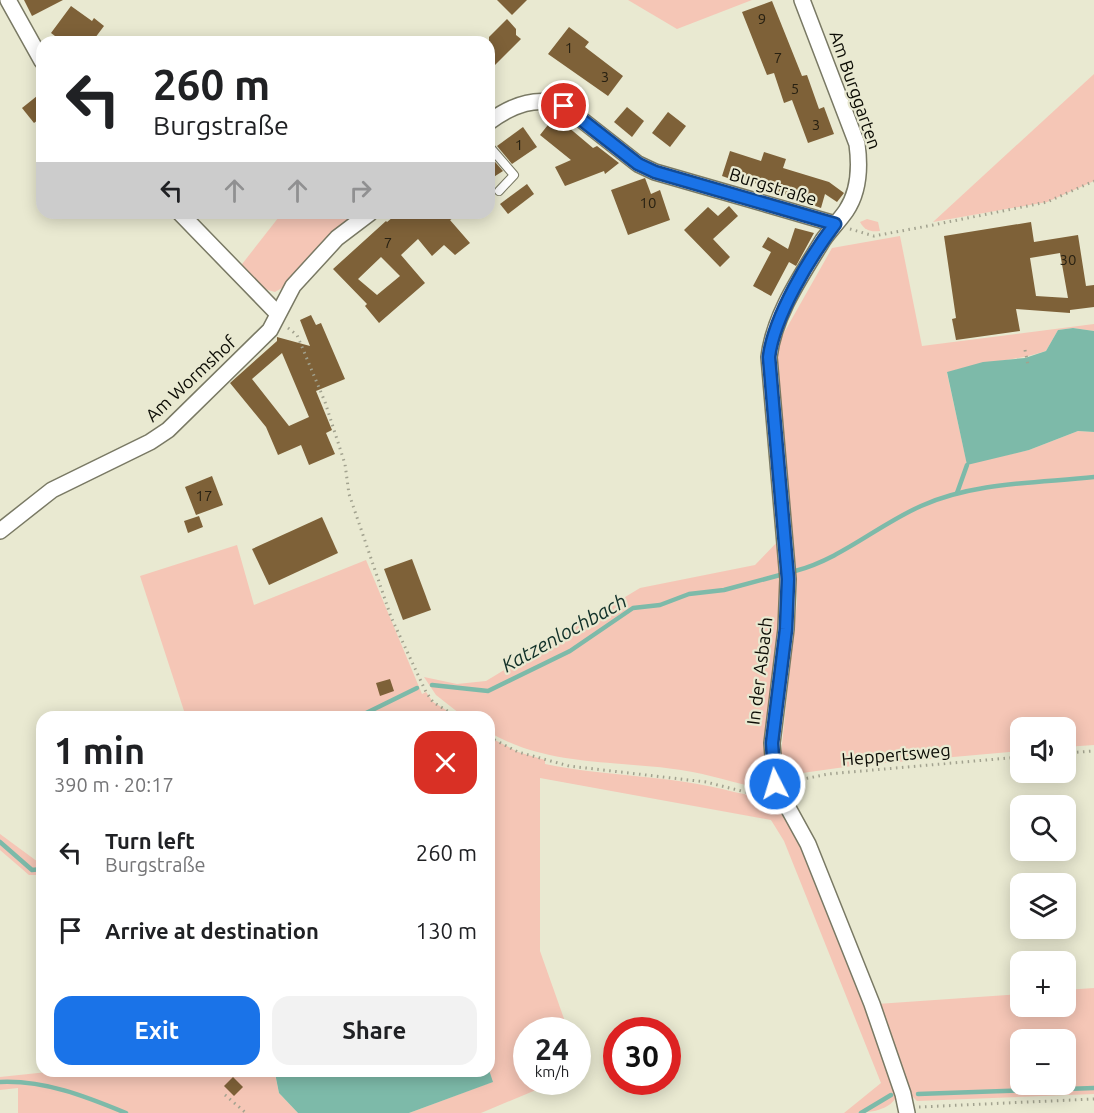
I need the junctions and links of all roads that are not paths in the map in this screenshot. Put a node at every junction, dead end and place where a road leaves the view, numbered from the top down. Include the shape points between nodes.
1 (8, 0) edge
2 (802, 0) edge
3 (36, 50) edge
4 (495, 118) edge
5 (495, 153) edge
6 (499, 191) dead end
7 (186, 219) edge
8 (362, 219) edge
9 (835, 224) junction
10 (277, 313) junction
11 (0, 531) edge
12 (906, 1110) edge

1 - 3 street
2 - 9 street, Am Burggarten via 857,144 860,165 848,209
4 - 9 street, Burgstraße via 509,109 540,100 552,101 564,106 638,164 655,172
5 - 6 lane via 514,175
7 - 10 street
8 - 10 street, Am Wormshof via 337,238 293,286
9 - 12 street, In der Asbach via 776,322 769,357 788,579 772,743 775,784 808,844 872,1004
10 - 11 street, Am Wormshof via 270,330 168,430 52,490

